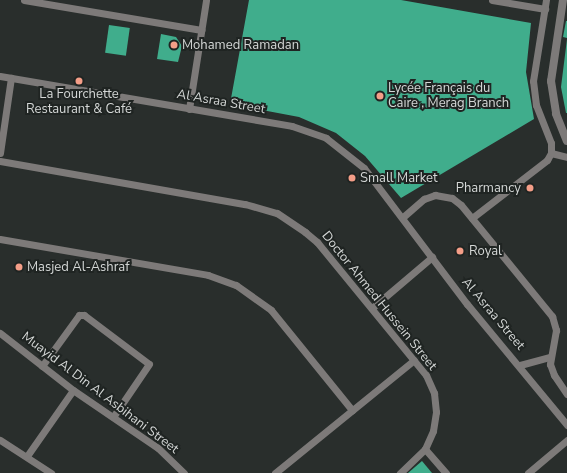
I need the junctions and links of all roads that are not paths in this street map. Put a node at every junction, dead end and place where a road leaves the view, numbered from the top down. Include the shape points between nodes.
1 (24, 0) edge
2 (206, 0) edge
3 (492, 0) edge
4 (546, 0) edge
5 (563, 0) edge
6 (544, 9) junction
7 (201, 30) junction
8 (0, 76) edge
9 (11, 78) junction
10 (189, 109) junction
11 (567, 142) edge
12 (0, 153) edge
13 (551, 153) junction
14 (567, 158) edge
15 (0, 161) edge
16 (403, 217) junction
17 (472, 218) junction
18 (0, 239) edge
19 (432, 257) junction
20 (372, 308) junction
21 (0, 333) edge
22 (550, 357) junction
23 (414, 360) junction
24 (520, 365) junction
25 (42, 366) junction
26 (73, 390) junction
27 (567, 394) edge
28 (352, 410) junction
29 (112, 417) junction
30 (567, 425) edge
31 (0, 440) edge
32 (567, 440) edge
33 (425, 449) junction
34 (27, 456) junction
35 (51, 473) edge
36 (184, 473) edge
37 (275, 473) edge
38 (400, 473) edge
39 (446, 473) edge
40 (528, 473) edge

1 - 7 street
2 - 7 street
3 - 6 street
4 - 6 street
5 - 11 street via 551,81 556,114
6 - 13 street via 533,81 536,105 551,143
7 - 10 street
8 - 9 street, Al Asraa Street
9 - 10 street, Al Asraa Street
9 - 12 street
10 - 16 street, Al Asraa Street via 292,126 326,138 364,168
13 - 14 street
13 - 17 street via 547,160
15 - 20 street, Doctor Ahmed Hussein Street via 245,204 277,213 318,242
16 - 17 street via 424,199 441,195 457,201
16 - 19 street, Al Asraa Street
17 - 22 street via 552,316 556,330
18 - 28 street via 208,276 236,285 271,310
19 - 20 street
19 - 24 street, Al Asraa Street via 467,304
20 - 23 street, Doctor Ahmed Hussein Street
21 - 25 street, Muayid Al Din Al Asbihani Street
22 - 24 street
22 - 27 street via 554,376
23 - 28 street
23 - 33 street, Doctor Ahmed Hussein Street via 434,393 435,420
24 - 30 street, Al Asraa Street
25 - 26 street, Muayid Al Din Al Asbihani Street
25 - 29 street via 79,315 84,316 149,364
26 - 29 street, Muayid Al Din Al Asbihani Street
26 - 34 street
28 - 37 street
29 - 36 street, Muayid Al Din Al Asbihani Street via 158,448
31 - 34 street
32 - 40 street
33 - 38 street, Doctor Ahmed Hussein Street
33 - 39 street
34 - 35 street

